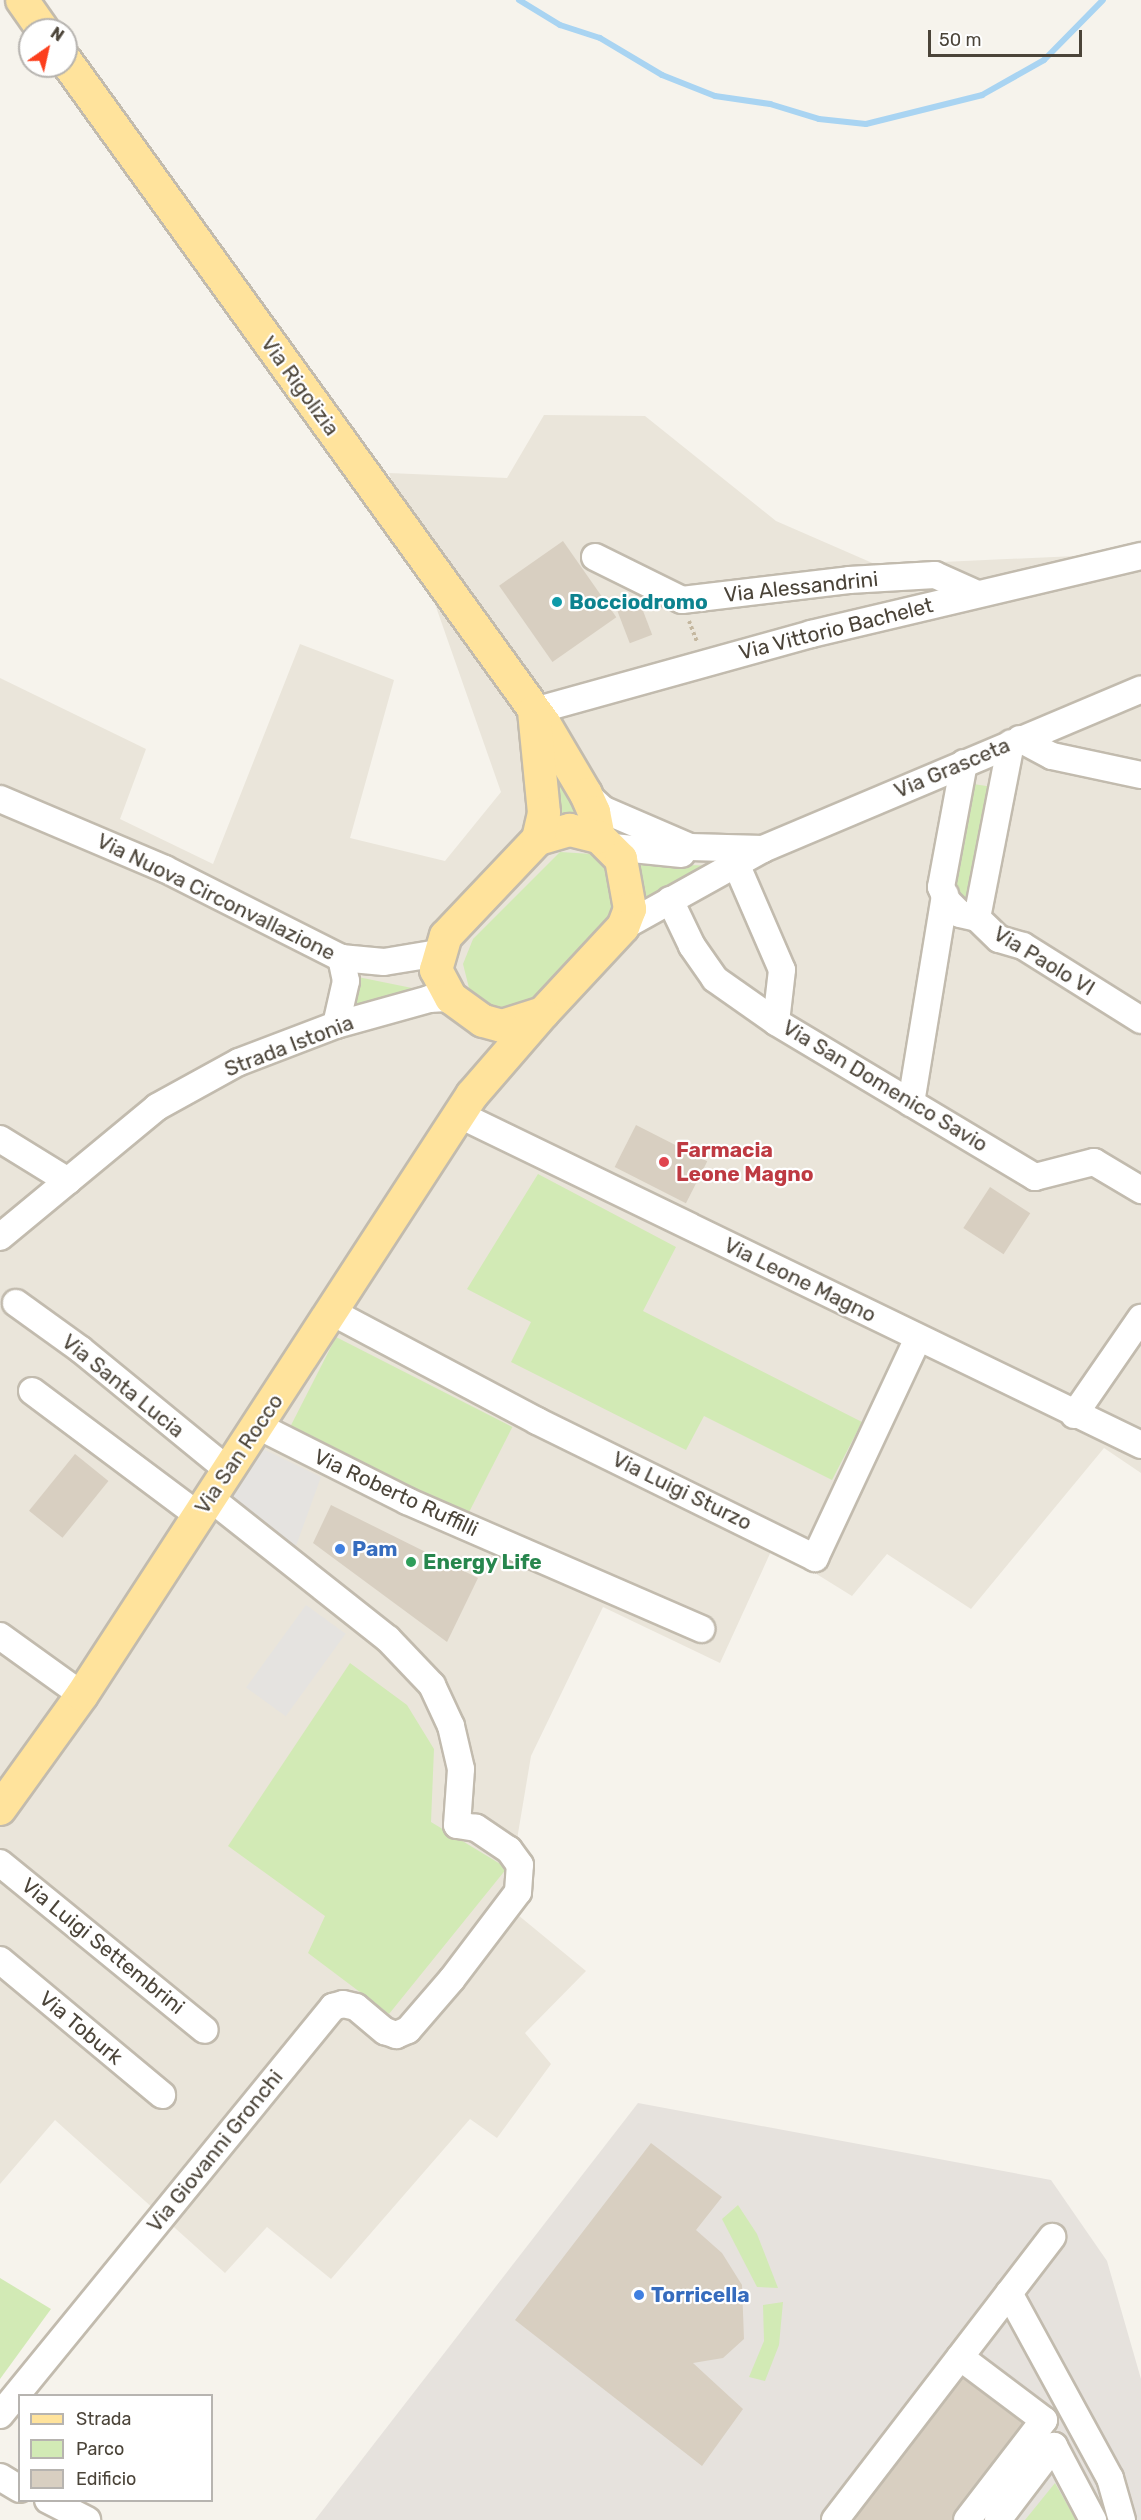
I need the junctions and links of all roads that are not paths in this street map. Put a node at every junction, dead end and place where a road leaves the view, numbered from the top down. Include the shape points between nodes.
1 (22, 0) edge
2 (35, 18) edge
3 (78, 78) edge
4 (1141, 556) edge
5 (595, 557) dead end
6 (977, 594) junction
7 (1141, 689) edge
8 (534, 711) junction
9 (1016, 741) junction
10 (964, 763) junction
11 (1141, 775) edge
12 (586, 794) junction
13 (0, 799) edge
14 (538, 839) junction
15 (606, 842) junction
16 (706, 849) junction
17 (763, 849) junction
18 (737, 866) junction
19 (945, 895) junction
20 (670, 900) junction
21 (977, 918) junction
22 (623, 927) junction
23 (439, 953) junction
24 (341, 958) junction
25 (451, 998) junction
26 (543, 1013) junction
27 (1141, 1020) edge
28 (483, 1021) junction
29 (776, 1022) junction
30 (336, 1025) junction
31 (911, 1103) junction
32 (466, 1105) junction
33 (0, 1139) edge
34 (68, 1181) junction
35 (1141, 1190) edge
36 (0, 1237) edge
37 (16, 1303) dead end
38 (334, 1313) junction
39 (1141, 1318) edge
40 (918, 1338) junction
41 (32, 1391) dead end
42 (1074, 1415) junction
43 (258, 1426) junction
44 (1141, 1445) edge
45 (229, 1471) junction
46 (204, 1507) junction
47 (701, 1629) dead end
48 (0, 1636) edge
49 (82, 1695) junction
50 (0, 1809) edge
51 (0, 1863) edge
52 (0, 1960) edge
53 (205, 2030) dead end
54 (162, 2095) dead end
55 (1052, 2237) dead end
56 (1009, 2293) junction
57 (960, 2357) junction
58 (0, 2415) edge
59 (0, 2476) edge
60 (18, 2487) edge
61 (52, 2502) edge
62 (87, 2520) edge
63 (836, 2520) edge
64 (967, 2520) edge
65 (998, 2520) edge
66 (1093, 2520) edge
67 (1122, 2520) edge

1 - 2 main road
3 - 8 main road, Via Rigolizia
4 - 6 street, Via Vittorio Bachelet
5 - 6 street, Via Alessandrini via 682,600 849,580 935,575
6 - 8 street, Via Vittorio Bachelet
7 - 9 street, Via Grasceta
8 - 12 main road, Via Rigolizia
8 - 14 main road via 544,813
9 - 10 street, Via Grasceta
9 - 11 street via 1052,756
9 - 21 street, Via Paolo VI
10 - 17 street, Via Grasceta
10 - 19 street via 941,887
12 - 15 main road, Via Rigolizia
12 - 16 street via 604,810 667,840
13 - 24 street, Via Nuova Circonvallazione via 165,869
14 - 15 main road via 570,830
14 - 23 main road via 446,936
15 - 16 street via 678,854
15 - 22 main road via 627,874 630,909
16 - 17 street
17 - 18 street
18 - 20 street
18 - 29 street, Via San Domenico Savio via 782,970
19 - 21 street via 960,914
19 - 31 street
20 - 22 street
20 - 29 street via 692,946 715,979
21 - 27 street, Via Paolo VI via 999,939 1023,946
22 - 26 main road
23 - 24 street, Via Nuova Circonvallazione via 384,962
23 - 25 main road via 436,970
24 - 30 street via 346,981
25 - 28 main road
25 - 30 street, Strada Istonia via 429,999
26 - 28 main road via 502,1026
26 - 32 main road
28 - 32 main road via 483,1053
29 - 31 street, Via San Domenico Savio
30 - 34 street, Strada Istonia via 239,1062 157,1107
31 - 35 street, Via San Domenico Savio via 1035,1177 1094,1162
32 - 38 main road, Via San Rocco
32 - 40 street, Via Leone Magno
33 - 34 street
34 - 36 street, Strada Istonia
37 - 45 street, Via Santa Lucia via 80,1349
38 - 40 street, Via Luigi Sturzo via 537,1421 815,1558
38 - 43 main road, Via San Rocco
39 - 42 street
40 - 42 street, Via Leone Magno
41 - 46 street
42 - 44 street, Via Leone Magno
43 - 45 main road, Via San Rocco
43 - 47 street, Via Roberto Ruffilli via 407,1501
45 - 46 main road, Via San Rocco
46 - 49 main road, Via San Rocco
46 - 58 street, Via Giovanni Gronchi via 388,1639 432,1685 451,1726 461,1768 457,1825 476,1828 509,1851 520,1865 518,1892 408,2030 396,2035 385,2031 356,2007 333,2007
48 - 49 street
49 - 50 main road, Via San Rocco
51 - 53 street, Via Luigi Settembrini
52 - 54 street, Via Toburk
55 - 56 street
56 - 57 street
56 - 67 street via 1110,2478
57 - 63 street
57 - 64 street via 1044,2420
59 - 60 street
61 - 62 street
65 - 66 street via 1054,2446

